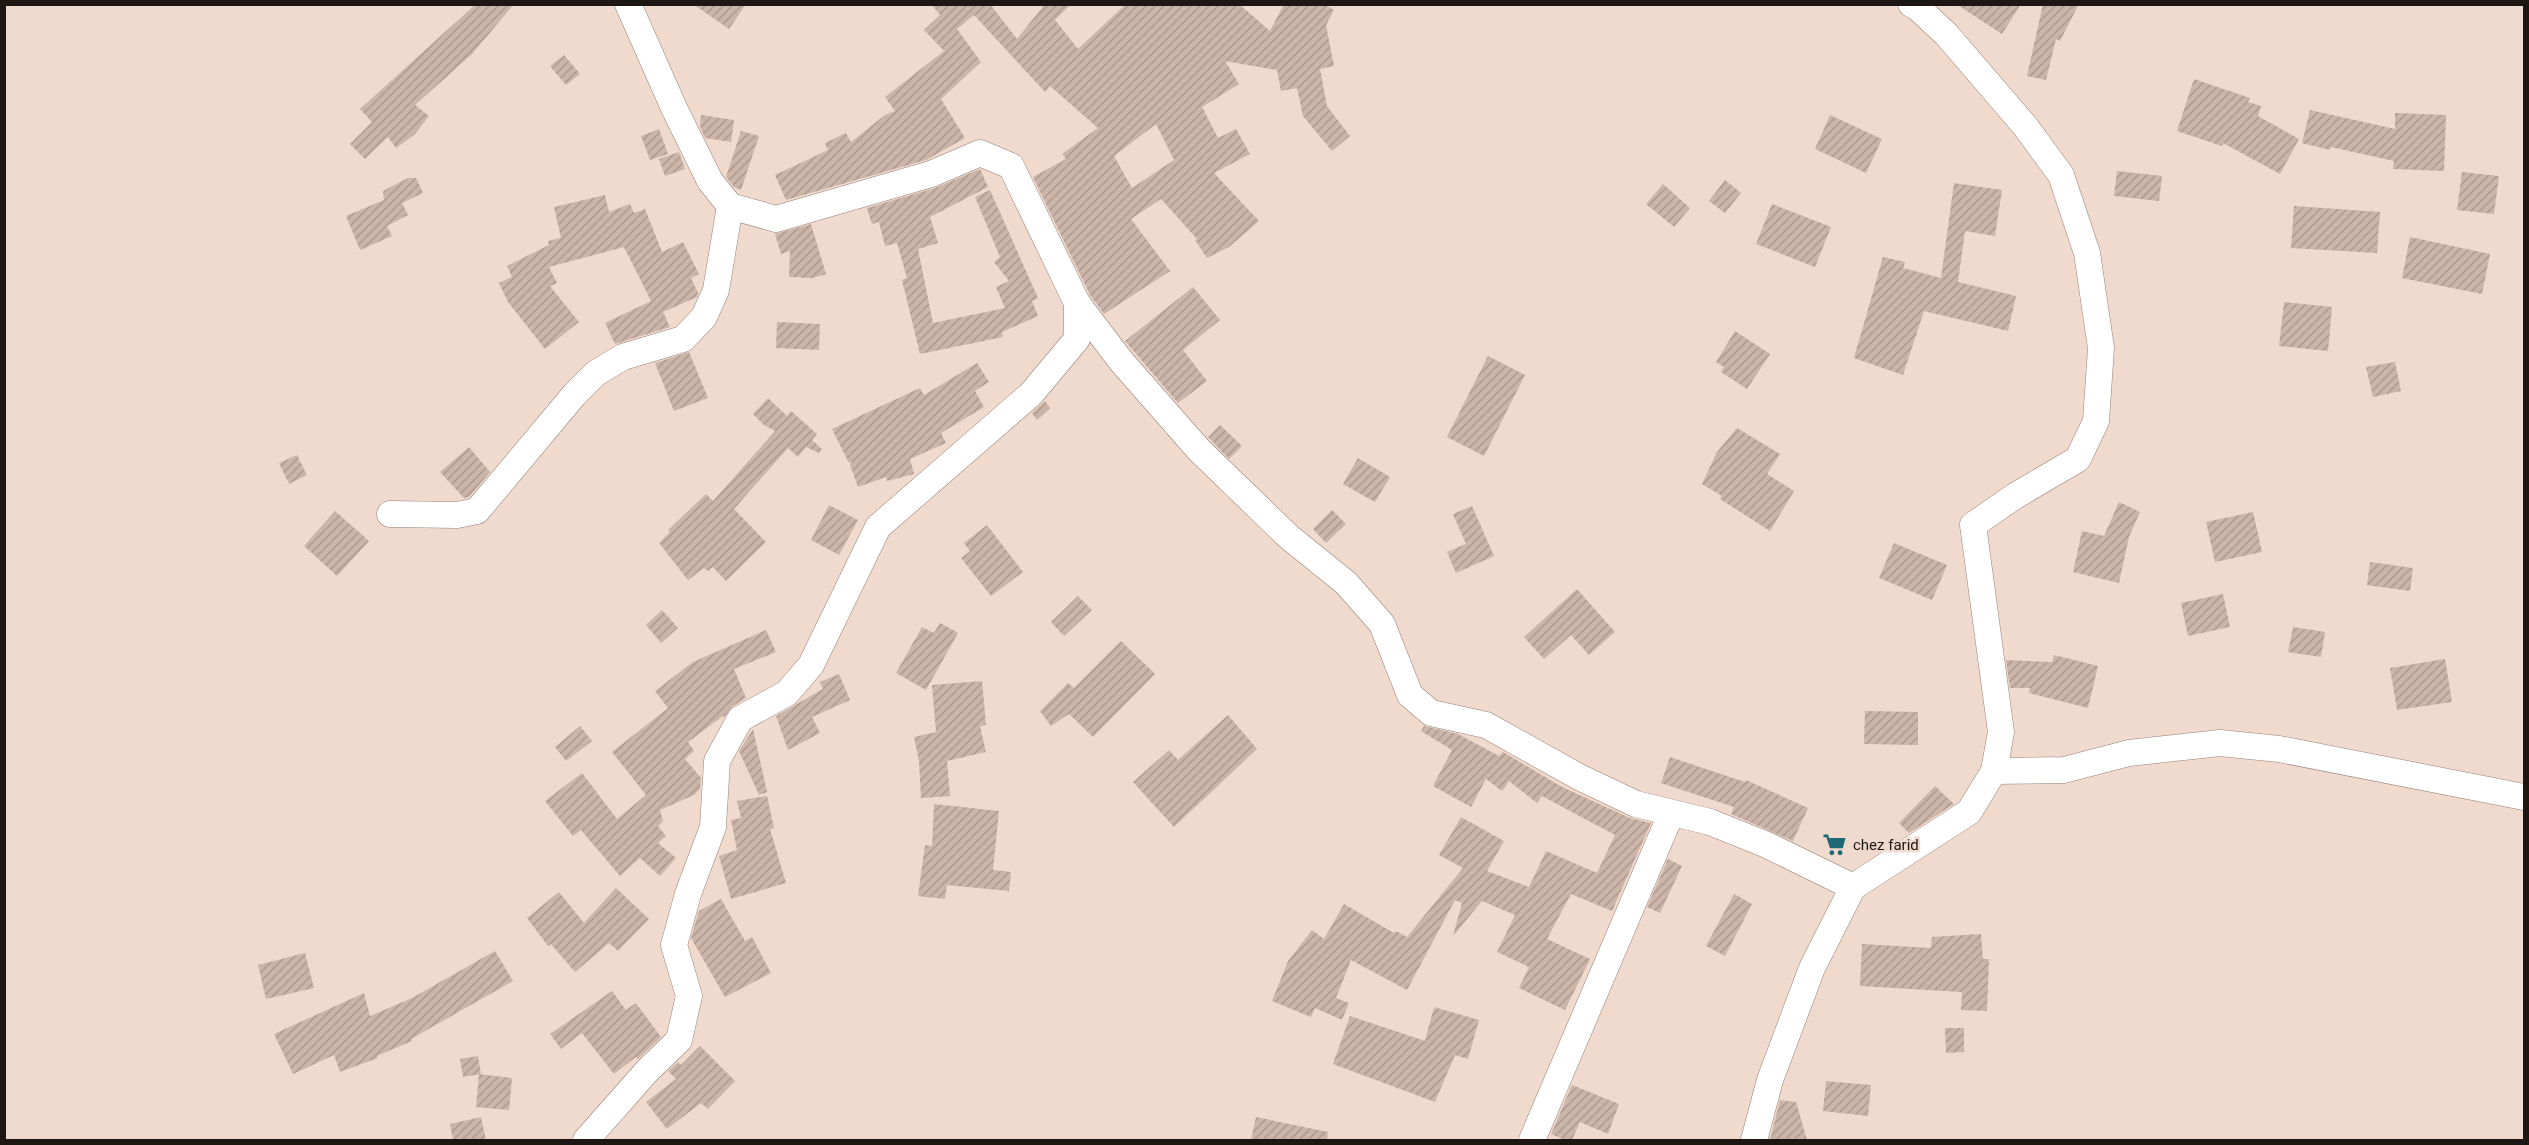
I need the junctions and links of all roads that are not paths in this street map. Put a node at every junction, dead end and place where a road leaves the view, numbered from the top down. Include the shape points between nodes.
1 (628, 4) edge
2 (1911, 4) edge
3 (730, 206) junction
4 (1077, 303) junction
5 (390, 514) dead end
6 (1994, 771) junction
7 (2524, 796) edge
8 (1671, 814) junction
9 (1853, 888) junction
10 (586, 1140) edge
11 (1532, 1140) edge
12 (1754, 1140) edge

1 - 3 street via 710,181
2 - 6 street via 1946,34 2025,126 2061,175 2087,253 2101,348 2096,421 2078,459 1973,525 2001,732
3 - 4 street via 776,219 931,174 980,153 1011,166
3 - 5 street via 716,290 704,317 682,339 624,357 596,373 477,511 457,515
4 - 8 street via 1121,362 1199,450 1289,537 1346,583 1382,624 1410,695 1431,713 1486,725 1579,777 1636,804
4 - 10 street via 1077,339 1031,394 878,527 811,665 787,693 740,719 717,760 713,826 674,945 689,996 679,1040
6 - 7 street via 2064,770 2129,753 2220,743 2279,749
6 - 9 street via 1969,812
8 - 9 street via 1738,833
8 - 11 street
9 - 12 street via 1812,968 1770,1080

